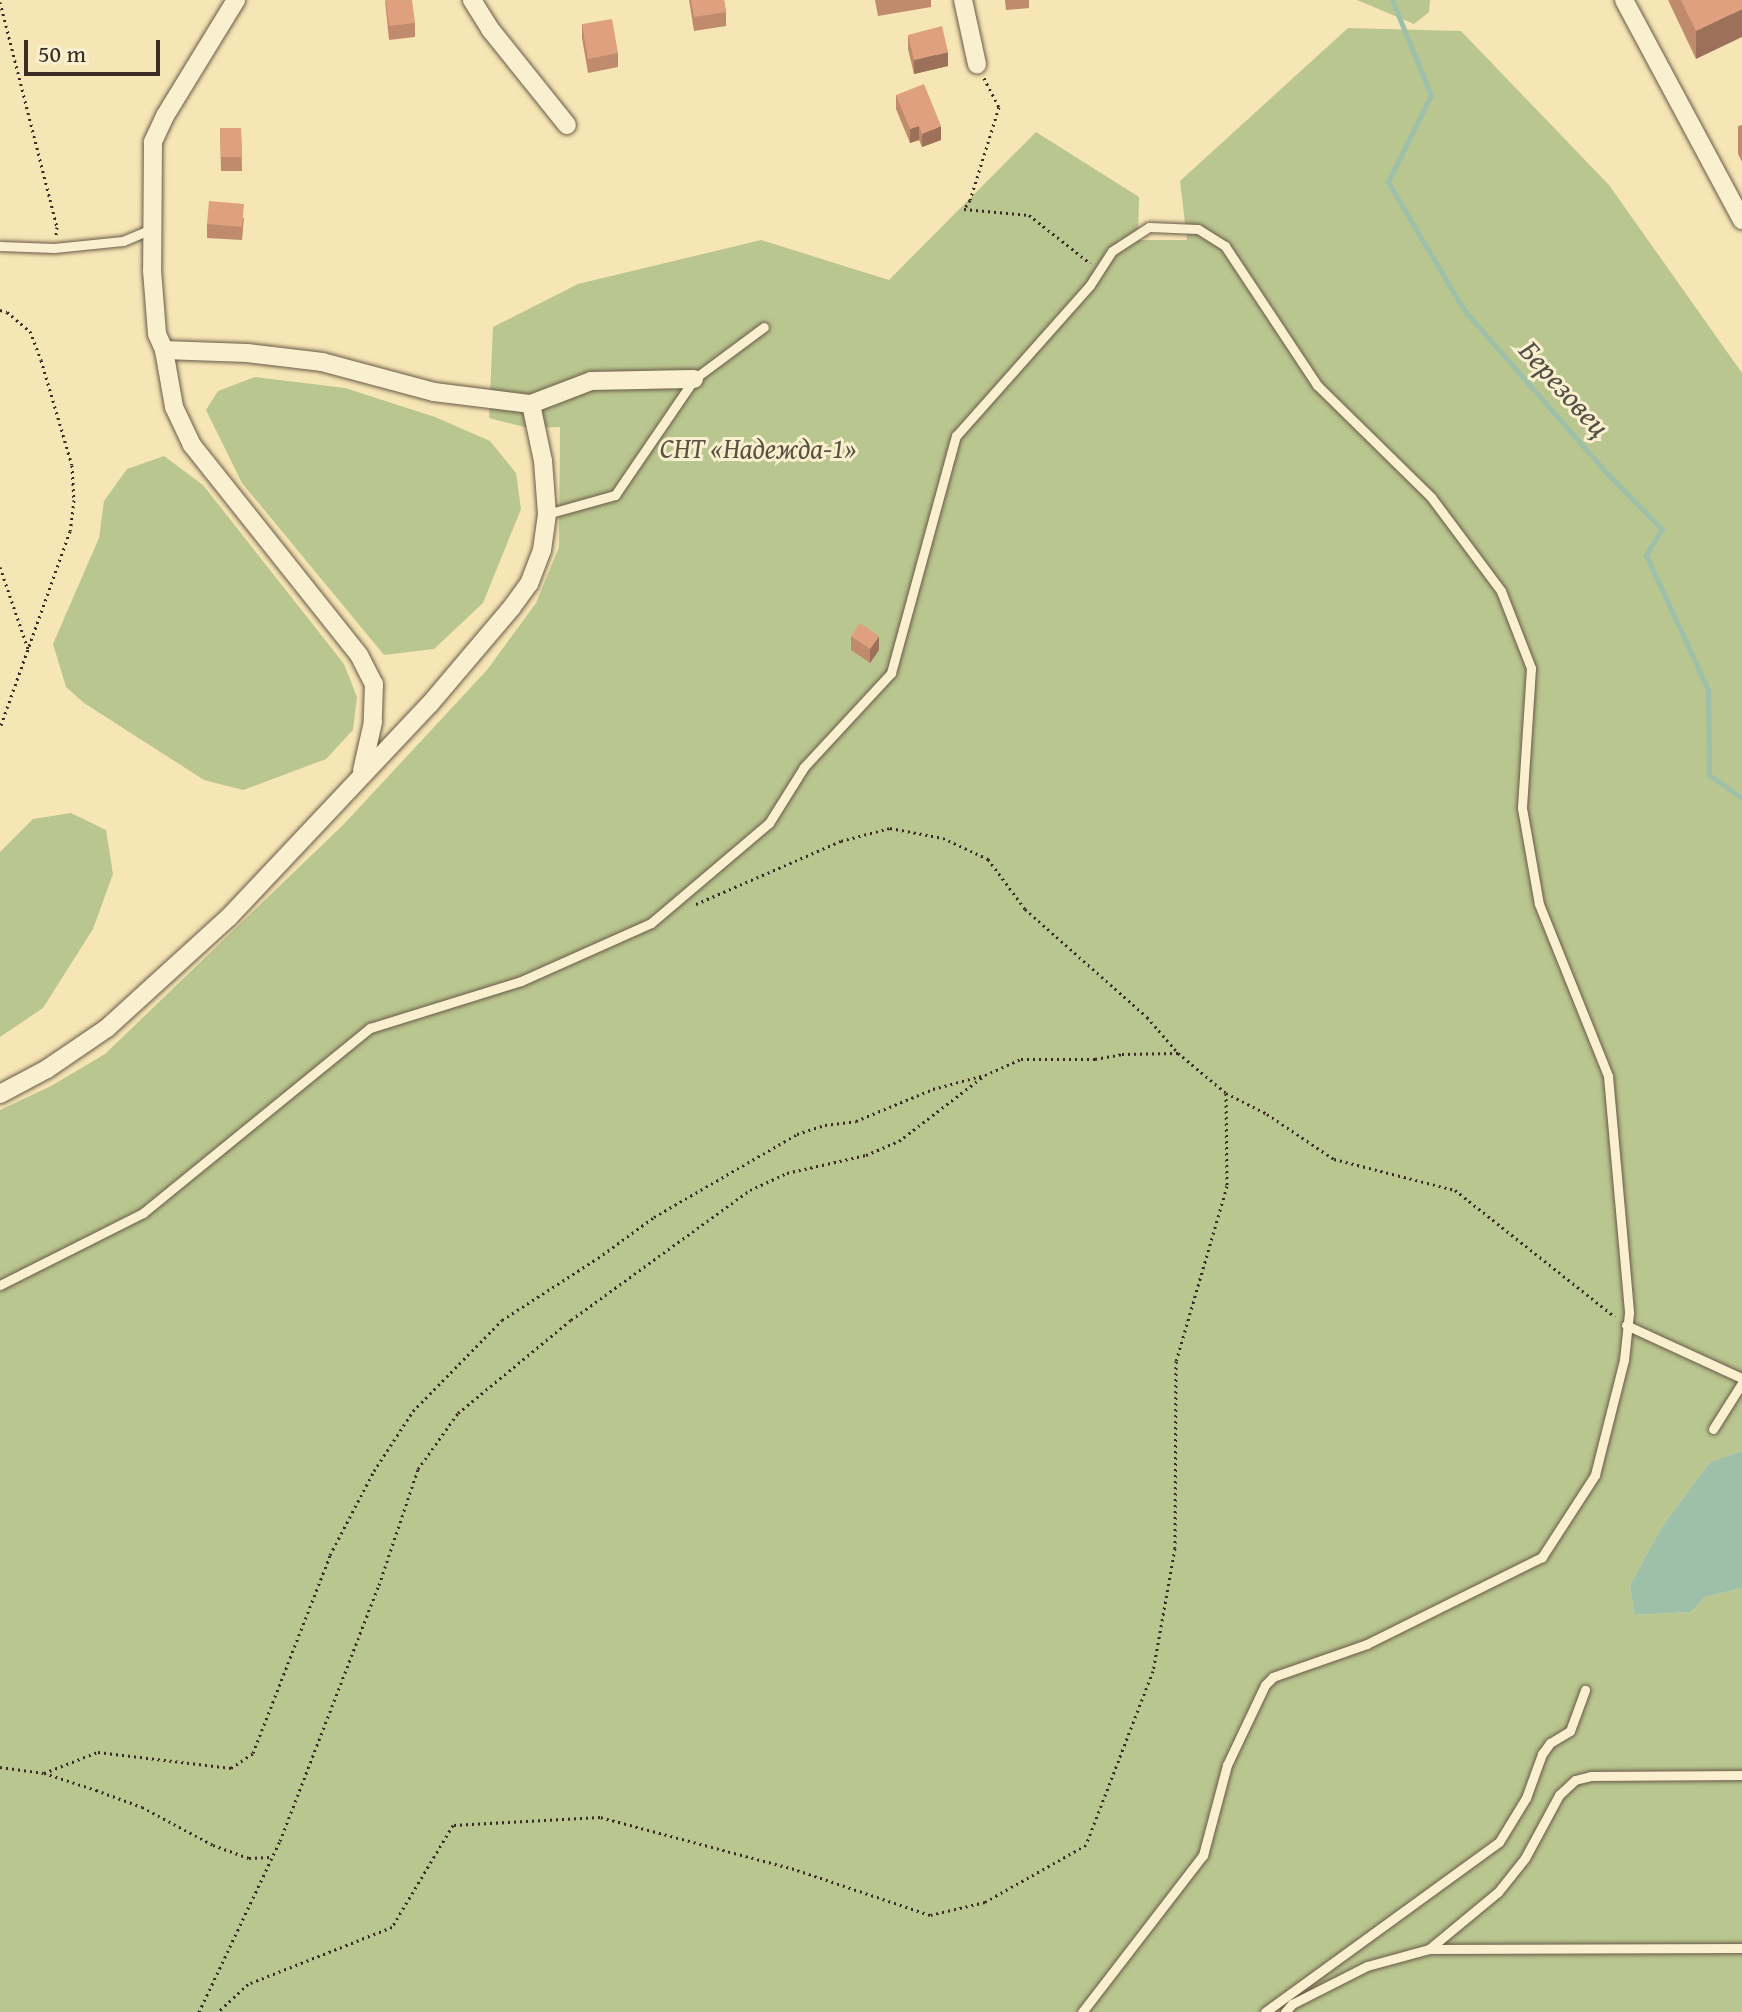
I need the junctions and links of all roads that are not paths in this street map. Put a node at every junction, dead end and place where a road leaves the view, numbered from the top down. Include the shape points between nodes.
1 (236, 0) edge
2 (472, 0) edge
3 (963, 0) edge
4 (1624, 0) edge
5 (977, 64) road end
6 (567, 125) dead end
7 (1742, 220) edge
8 (153, 228) junction
9 (0, 246) edge
10 (764, 327) dead end
11 (164, 350) junction
12 (694, 379) junction
13 (531, 404) junction
14 (547, 514) junction
15 (361, 777) junction
16 (0, 1094) edge
17 (0, 1285) edge
18 (1626, 1325) junction
19 (1742, 1380) edge
20 (1713, 1429) dead end
21 (1585, 1690) dead end
22 (1742, 1775) edge
23 (1742, 1948) edge
24 (1429, 1949) junction
25 (1082, 2012) edge
26 (1265, 2012) edge
27 (1285, 2012) edge

1 - 8 street via 153,142
2 - 6 street
3 - 5 street
4 - 7 street
8 - 9 lane via 123,241 54,248
8 - 11 street via 157,334
10 - 12 lane
11 - 13 street via 322,362 434,392
11 - 15 street via 174,407 192,445 359,655 374,684 373,722
12 - 13 street via 591,381
12 - 14 lane via 615,495
13 - 14 street
14 - 15 street via 542,550 529,584 429,705
15 - 16 street via 229,917 107,1028
17 - 18 lane via 143,1213 370,1028 521,981 651,923 769,823 804,767 891,673 956,436 1112,251 1149,227 1198,229 1225,246 1317,385 1431,497 1501,591 1531,668 1522,808 1539,904 1608,1076
18 - 19 lane
18 - 25 lane via 1624,1360 1595,1475 1542,1557 1367,1644 1287,1671 1265,1685 1227,1765 1203,1855
19 - 20 lane
21 - 26 lane via 1570,1731 1542,1754 1526,1798 1499,1842
22 - 24 lane via 1575,1780 1559,1795 1525,1858 1498,1892
23 - 24 lane
24 - 27 lane via 1367,1966

